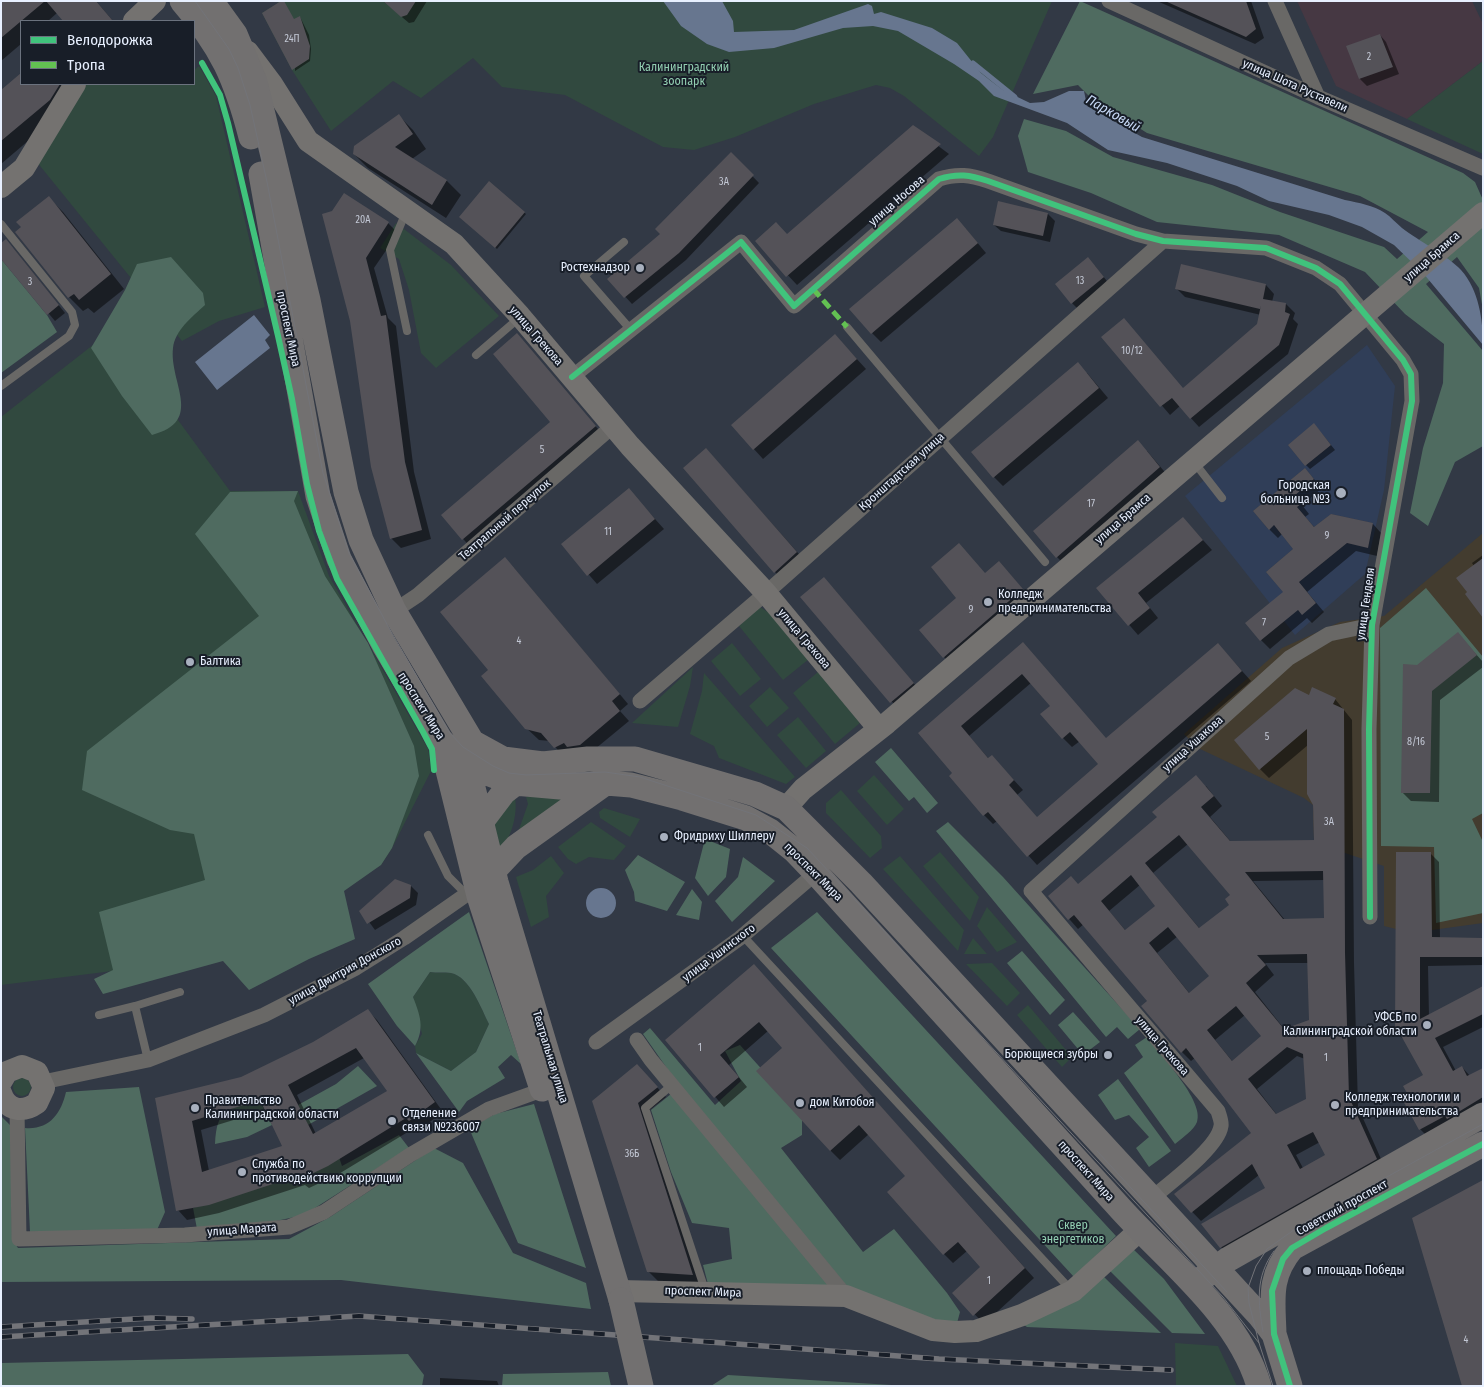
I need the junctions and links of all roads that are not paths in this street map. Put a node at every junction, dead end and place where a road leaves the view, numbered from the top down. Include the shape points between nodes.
1 (155, 1) edge
2 (182, 1) edge
3 (210, 1) edge
4 (1109, 1) edge
5 (1274, 1) edge
6 (135, 20) edge
7 (234, 34) junction
8 (74, 85) edge
9 (1318, 97) junction
10 (1483, 168) edge
11 (1, 187) edge
12 (407, 211) junction
13 (1483, 213) edge
14 (1, 224) edge
15 (1163, 241) junction
16 (624, 242) dead end
17 (1365, 313) junction
18 (520, 316) junction
19 (847, 327) dead end
20 (631, 330) junction
21 (407, 331) dead end
22 (476, 355) dead end
23 (572, 377) junction
24 (1, 386) edge
25 (613, 426) junction
26 (940, 438) junction
27 (1193, 460) junction
28 (1222, 498) dead end
29 (1045, 562) dead end
30 (766, 593) junction
31 (394, 611) junction
32 (1372, 625) junction
33 (640, 701) dead end
34 (463, 729) junction
35 (879, 729) junction
36 (440, 739) junction
37 (543, 764) junction
38 (468, 766) junction
39 (514, 782) junction
40 (606, 783) junction
41 (786, 808) junction
42 (482, 821) junction
43 (770, 831) junction
44 (428, 835) dead end
45 (466, 843) junction
46 (836, 855) junction
47 (809, 879) junction
48 (479, 884) junction
49 (1031, 891) joint
50 (1370, 917) dead end
51 (743, 936) junction
52 (180, 992) dead end
53 (135, 1006) junction
54 (99, 1015) dead end
55 (637, 1040) dead end
56 (596, 1042) dead end
57 (148, 1060) junction
58 (2, 1082) edge
59 (43, 1082) junction
60 (672, 1085) junction
61 (550, 1087) junction
62 (18, 1109) junction
63 (1483, 1116) edge
64 (1483, 1144) edge
65 (1157, 1204) junction
66 (1140, 1230) junction
67 (1215, 1267) junction
68 (705, 1292) junction
69 (1073, 1292) junction
70 (1200, 1292) junction
71 (846, 1296) junction
72 (616, 1297) junction
73 (1274, 1334) junction
74 (628, 1386) edge
75 (641, 1386) edge
76 (1259, 1386) edge
77 (1290, 1386) edge

1 - 6 street
2 - 36 main road, проспект Мира via 205,28 229,67 246,114 261,173 318,496 339,558 384,645
3 - 7 main road, проспект Мира
4 - 9 street, улица Шота Руставели
5 - 9 street
7 - 12 street, улица Грекова via 272,84 308,141
7 - 31 main road, проспект Мира via 255,82 308,300 346,492 361,540
8 - 11 street via 24,168
9 - 10 street, улица Шота Руставели
12 - 18 street, улица Грекова via 454,244
12 - 21 lane via 390,250
13 - 17 street, улица Брамса
14 - 24 lane via 72,312 75,325 69,336
15 - 17 street, улица Носова via 1266,248 1316,268 1340,284
15 - 20 street, улица Носова via 988,181 965,174 953,175 940,179 794,306 741,242
15 - 26 street, Кронштадтская улица
16 - 20 lane via 584,276
17 - 27 street, улица Брамса
17 - 32 street, улица Генделя via 1411,374 1412,401
18 - 22 lane
18 - 23 street, улица Грекова
19 - 26 lane
20 - 23 street, улица Носова
23 - 25 street, улица Грекова
25 - 30 street, улица Грекова
25 - 31 street, Театральный переулок via 418,595
26 - 29 lane
26 - 30 street, Кронштадтская улица
27 - 28 lane
27 - 35 street, улица Брамса
30 - 33 street, Кронштадтская улица
30 - 35 street, улица Грекова
31 - 34 main road, проспект Мира
32 - 49 street, улица Ушакова via 1329,634 1289,658
32 - 50 street, улица Генделя
34 - 37 main road, проспект Мира via 472,742 503,758
34 - 38 main road, Театральная улица via 463,750
35 - 41 street, улица Брамса via 803,789
36 - 38 main road, проспект Мира
36 - 45 main road, Театральная улица
37 - 39 main road
37 - 41 main road, проспект Мира via 588,759 635,759 755,794
38 - 39 main road, проспект Мира
38 - 42 main road, Театральная улица
39 - 40 main road, проспект Мира via 560,787
39 - 42 main road
40 - 43 main road, проспект Мира via 631,785 682,798 746,818
40 - 48 main road, улица Дмитрия Донского via 516,847
41 - 43 main road, улица Брамса
41 - 46 main road, проспект Мира
42 - 45 main road
42 - 48 main road, Театральная улица
43 - 47 main road, проспект Мира via 795,851
44 - 48 lane via 448,876
45 - 48 main road, Театральная улица
46 - 47 main road, улица Ушинского
46 - 65 main road, проспект Мира
47 - 51 street, улица Ушинского
47 - 66 main road, проспект Мира
48 - 57 street, улица Дмитрия Донского via 356,968 264,1015
48 - 61 main road, Театральная улица
49 - 65 street, улица Грекова via 1218,1111 1221,1126 1216,1139
51 - 56 street, улица Ушинского
51 - 69 lane
52 - 53 lane
53 - 54 lane
53 - 57 lane
55 - 60 street
57 - 59 street, улица Дмитрия Донского
58 - 59 street via 14,1068 22,1066 38,1072
58 - 62 street via 6,1103
59 - 62 street via 38,1103
60 - 68 lane via 645,1108
60 - 71 street
61 - 62 street, улица Марата via 489,1109 410,1155 324,1212 289,1227 185,1234 19,1239
61 - 72 main road, Театральная улица via 561,1140
63 - 67 main road, Советский проспект
64 - 73 main road, Советский проспект via 1292,1248 1283,1259 1272,1291
65 - 66 main road, проспект Мира
65 - 67 main road, проспект Мира
66 - 69 street, проспект Мира
66 - 70 main road, проспект Мира
67 - 70 main road, Советский проспект
67 - 73 main road
68 - 71 street, проспект Мира
68 - 72 street, проспект Мира
69 - 71 street, проспект Мира via 1012,1319 976,1331 955,1332 933,1330
70 - 76 main road via 1236,1336
72 - 74 main road, Театральная улица
72 - 75 main road, Театральная улица, bridge
73 - 77 main road

